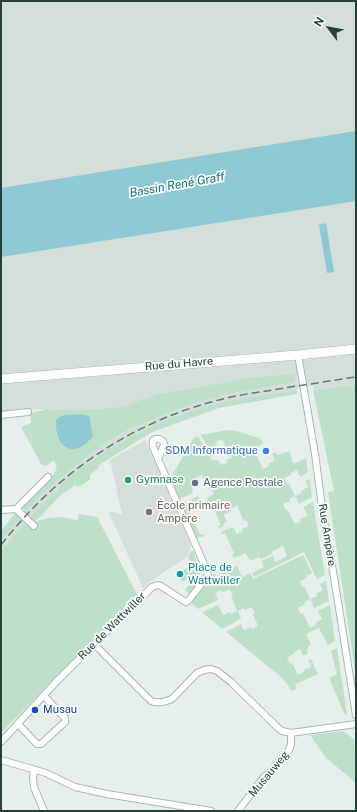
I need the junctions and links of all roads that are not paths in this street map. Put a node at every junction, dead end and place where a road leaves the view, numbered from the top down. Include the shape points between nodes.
1 (356, 349) edge
2 (298, 355) junction
3 (1, 379) edge
4 (28, 412) dead end
5 (1, 415) edge
6 (158, 459) dead end
7 (48, 477) dead end
8 (16, 509) junction
9 (1, 510) edge
10 (34, 526) dead end
11 (94, 644) junction
12 (44, 696) junction
13 (356, 715) edge
14 (18, 724) junction
15 (356, 724) edge
16 (291, 733) junction
17 (1, 742) edge
18 (1, 760) edge
19 (34, 770) junction
20 (44, 811) edge
21 (211, 811) edge
22 (238, 811) edge

1 - 2 main road, Rue du Havre
2 - 3 main road, Rue du Havre
2 - 13 street, Rue Ampère
4 - 5 street
6 - 11 street, Rue de Wattwiller via 208,576 186,602 161,586 152,587
7 - 8 street
8 - 9 street
8 - 10 street
11 - 12 street, Rue de Wattwiller
11 - 16 street via 154,702 172,699 197,673 211,669 231,682 280,730
12 - 14 street, Rue de Wattwiller
12 - 14 street via 65,718 65,722 39,745
14 - 17 street, Rue de Wattwiller
15 - 16 street
16 - 22 street, Musauweg via 289,750
18 - 19 street
19 - 20 street via 33,782
19 - 21 street via 75,787

